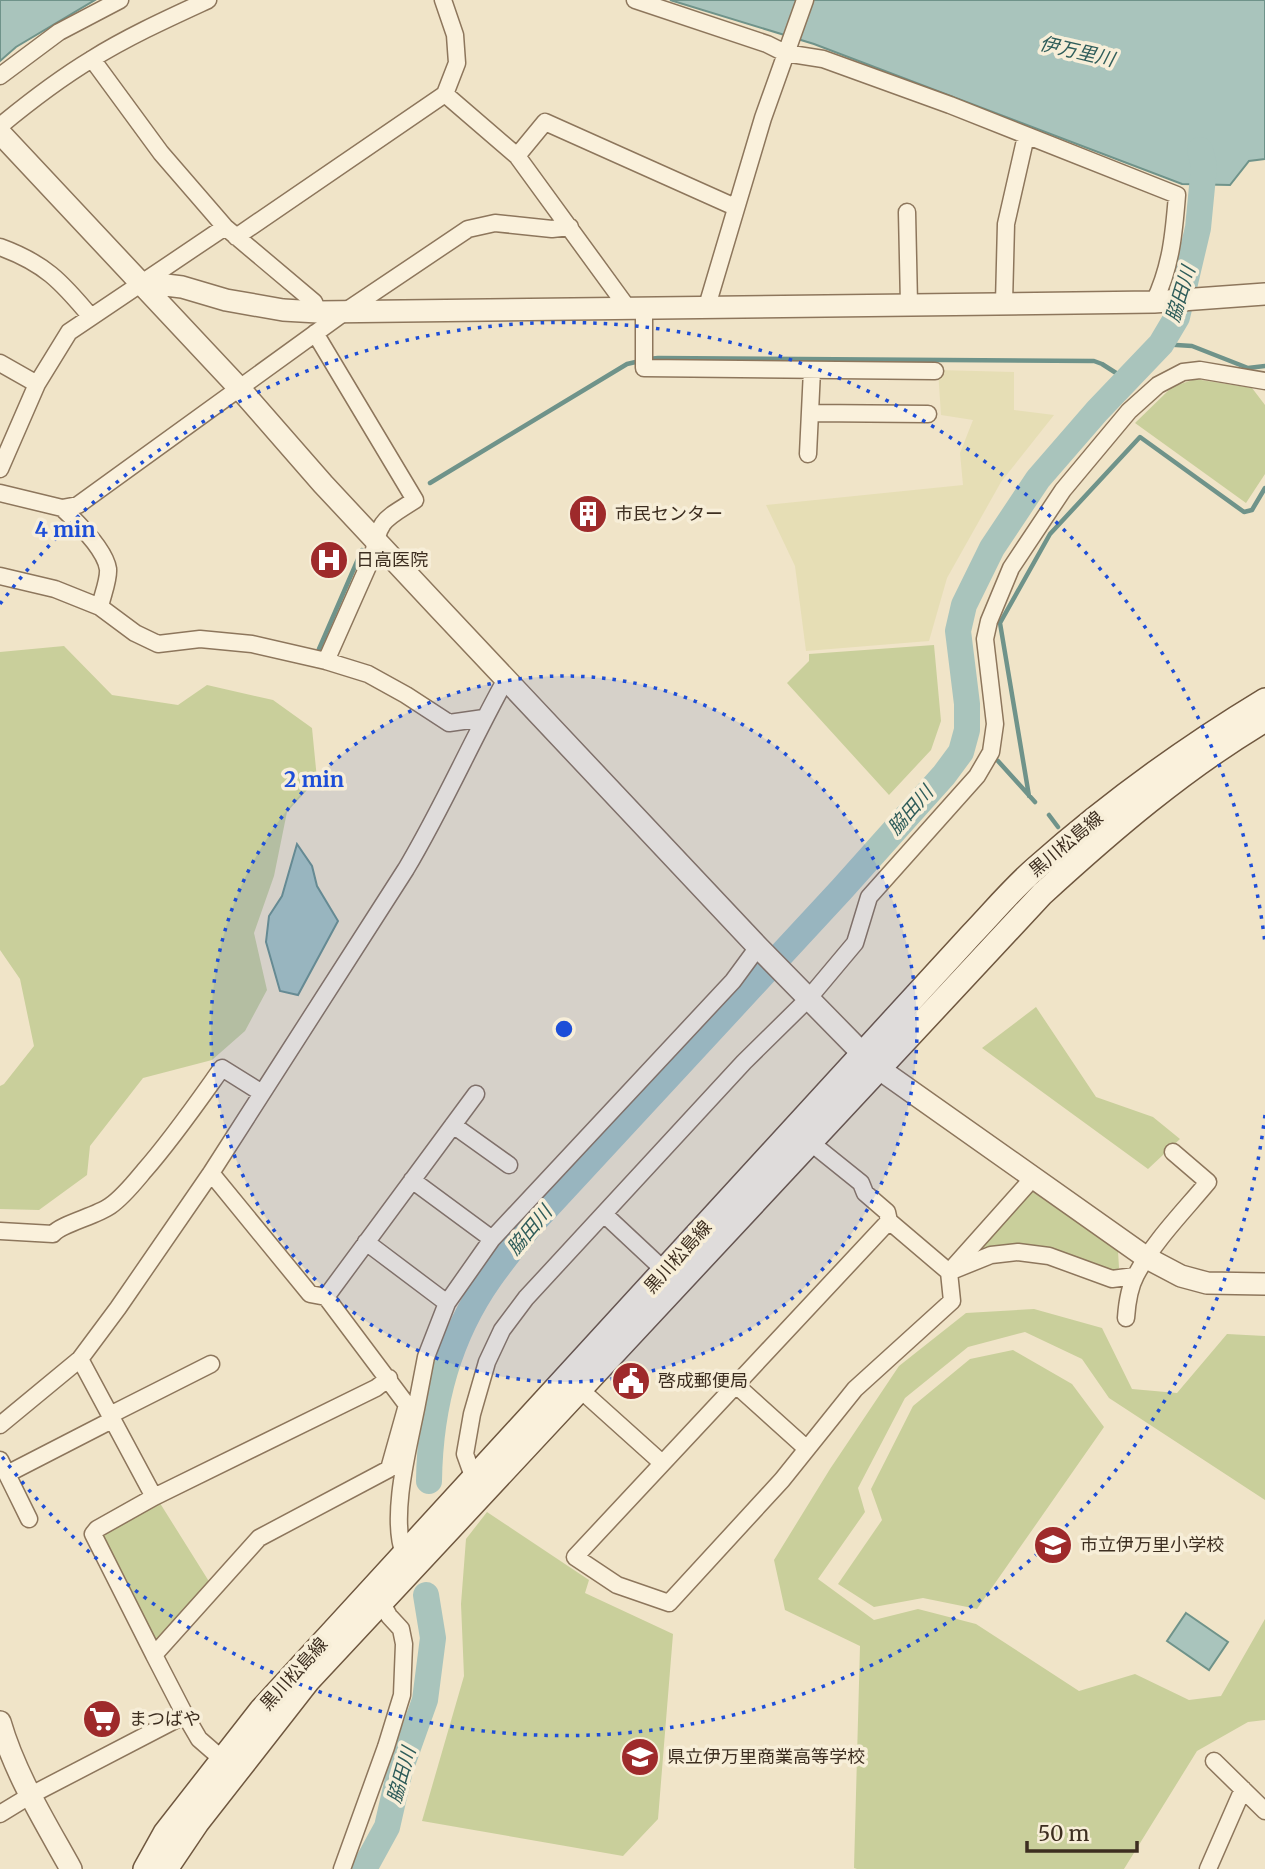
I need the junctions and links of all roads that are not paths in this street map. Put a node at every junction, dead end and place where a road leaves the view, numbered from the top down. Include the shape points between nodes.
1 (120, 0) edge
2 (208, 0) edge
3 (443, 0) edge
4 (635, 0) edge
5 (805, 0) edge
6 (787, 48) junction
7 (92, 59) junction
8 (0, 76) edge
9 (445, 94) junction
10 (0, 126) edge
11 (0, 133) edge
12 (1026, 136) junction
13 (517, 156) junction
14 (735, 207) junction
15 (907, 212) dead end
16 (570, 227) junction
17 (230, 232) junction
18 (0, 247) edge
19 (141, 282) junction
20 (1265, 294) edge
21 (1154, 302) junction
22 (1004, 303) junction
23 (909, 304) junction
24 (707, 306) junction
25 (636, 307) junction
26 (318, 312) junction
27 (346, 312) junction
28 (91, 317) junction
29 (315, 333) junction
30 (0, 363) edge
31 (812, 370) junction
32 (935, 371) dead end
33 (1265, 381) edge
34 (37, 384) junction
35 (240, 389) junction
36 (810, 413) junction
37 (928, 414) dead end
38 (808, 454) dead end
39 (0, 469) edge
40 (0, 493) edge
41 (62, 508) junction
42 (375, 540) junction
43 (0, 576) edge
44 (100, 607) junction
45 (326, 661) junction
46 (506, 679) junction
47 (1265, 700) edge
48 (484, 718) junction
49 (1265, 720) edge
50 (758, 947) junction
51 (808, 999) junction
52 (870, 1061) junction
53 (262, 1093) junction
54 (476, 1094) dead end
55 (453, 1125) junction
56 (810, 1142) junction
57 (1173, 1152) dead end
58 (509, 1165) dead end
59 (211, 1172) junction
60 (1033, 1178) junction
61 (412, 1180) junction
62 (604, 1214) junction
63 (889, 1221) junction
64 (0, 1231) edge
65 (492, 1239) junction
66 (366, 1242) junction
67 (1147, 1258) junction
68 (665, 1271) junction
69 (949, 1272) junction
70 (1135, 1276) junction
71 (1265, 1284) edge
72 (326, 1297) junction
73 (447, 1303) junction
74 (1126, 1318) dead end
75 (79, 1359) junction
76 (211, 1364) dead end
77 (388, 1378) junction
78 (575, 1384) junction
79 (736, 1385) junction
80 (411, 1407) junction
81 (111, 1418) junction
82 (0, 1425) edge
83 (807, 1449) junction
84 (663, 1463) junction
85 (4, 1467) edge
86 (474, 1479) junction
87 (154, 1497) junction
88 (29, 1519) dead end
89 (404, 1554) junction
90 (382, 1603) junction
91 (154, 1655) junction
92 (185, 1715) junction
93 (2, 1732) edge
94 (222, 1759) junction
95 (1214, 1761) dead end
96 (1243, 1789) junction
97 (31, 1795) junction
98 (1265, 1811) edge
99 (0, 1814) edge
100 (71, 1869) edge
101 (145, 1869) edge
102 (166, 1869) edge
103 (342, 1869) edge
104 (1208, 1869) edge

1 - 8 street via 59,32
2 - 7 street
3 - 9 street via 455,34 457,64
4 - 6 street
5 - 6 street
6 - 12 street
6 - 14 street
7 - 10 street
7 - 17 street via 161,153
9 - 13 street
9 - 17 street
11 - 19 street
12 - 21 street via 1177,195 1171,254
12 - 22 street via 1006,224
13 - 14 street via 545,122
13 - 16 street
14 - 24 street
15 - 23 street
16 - 25 street
16 - 27 street via 495,223 468,229
17 - 19 street
17 - 26 street via 314,302
18 - 28 street via 41,265
19 - 26 street via 283,310
19 - 28 street
19 - 35 street
20 - 21 street
21 - 22 street
22 - 23 street
23 - 24 street
24 - 25 street
25 - 27 street
25 - 31 street via 644,361
26 - 27 street
27 - 29 street
28 - 34 street via 69,332
29 - 35 street
29 - 42 street via 415,500 382,522
30 - 34 street
31 - 32 street
31 - 36 street
33 - 51 street via 1200,370 1183,372 1158,385 1129,411 1063,491 1012,568 989,621 985,639 995,724 991,752 977,776 869,897 855,943
34 - 39 street
35 - 41 street via 78,505
35 - 42 street
36 - 37 street
36 - 38 street
40 - 41 street
41 - 44 street via 103,556 108,571
42 - 45 street via 373,555
42 - 46 street
43 - 44 street via 55,589
44 - 45 street via 158,644 200,639
45 - 48 street via 368,674 449,723
46 - 48 street
46 - 50 street
47 - 52 main road, 黒川松島線 via 1170,762 1034,870
48 - 53 street via 407,869
49 - 52 main road, 黒川松島線 via 1113,828
50 - 51 street
50 - 65 street via 723,991
51 - 52 street
51 - 62 street
52 - 56 main road, 黒川松島線
52 - 60 street
52 - 68 main road, 黒川松島線
53 - 59 street
53 - 64 street via 222,1068 171,1140 109,1207 53,1234
54 - 55 street
55 - 58 street
55 - 61 street
56 - 63 street via 861,1183 864,1193 887,1212
56 - 78 main road, 黒川松島線
57 - 67 street via 1208,1182
59 - 72 street via 310,1294
59 - 75 street
60 - 67 street
60 - 69 street
61 - 65 street
61 - 66 street
62 - 68 street
62 - 86 street via 502,1330 472,1414 465,1454
63 - 69 street
63 - 79 street
65 - 73 street
66 - 72 street
66 - 73 street
67 - 70 street
67 - 71 street via 1181,1276 1207,1283
68 - 78 main road, 黒川松島線
69 - 70 street via 991,1255 1018,1252 1049,1256 1112,1279
69 - 83 street via 952,1301 855,1389
70 - 74 street
72 - 77 street
73 - 80 street
75 - 81 street
75 - 82 street
76 - 81 street
77 - 80 street
77 - 87 street
78 - 84 street
78 - 86 main road, 黒川松島線
78 - 90 main road, 黒川松島線
79 - 83 street
79 - 84 street
80 - 89 street via 399,1541
80 - 91 street via 389,1469 259,1538
81 - 85 street
81 - 87 street
83 - 84 street via 669,1603 617,1585 575,1558
85 - 88 street
86 - 89 main road, 黒川松島線
87 - 91 street via 93,1534
89 - 94 main road, 黒川松島線
90 - 102 main road, 黒川松島線 via 269,1729
90 - 103 street via 401,1629 402,1695
91 - 92 street
92 - 94 street via 199,1739
92 - 97 street
93 - 97 street
94 - 101 main road, 黒川松島線
95 - 96 street
96 - 98 street
96 - 104 street
97 - 99 street
97 - 100 street

